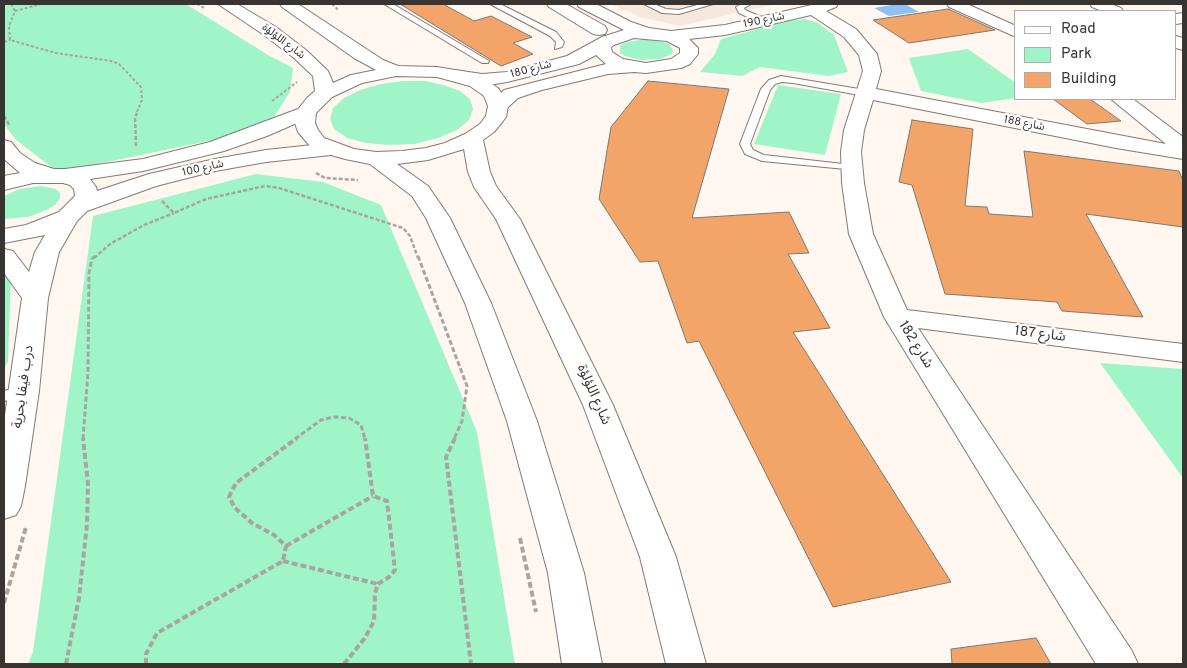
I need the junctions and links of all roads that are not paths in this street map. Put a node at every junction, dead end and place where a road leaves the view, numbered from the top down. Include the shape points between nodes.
1 (291, 4) edge
2 (388, 4) edge
3 (494, 4) edge
4 (555, 4) edge
5 (585, 4) edge
6 (648, 4) edge
7 (709, 4) edge
8 (747, 4) edge
9 (957, 4) edge
10 (1098, 4) edge
11 (823, 7) edge
12 (219, 8) edge
13 (1113, 10) edge
14 (763, 21) junction
15 (725, 30) junction
16 (1014, 31) edge
17 (646, 33) junction
18 (671, 36) junction
19 (607, 42) junction
20 (558, 46) dead end
21 (689, 48) junction
22 (485, 60) dead end
23 (631, 67) junction
24 (396, 72) junction
25 (456, 75) junction
26 (325, 93) junction
27 (865, 93) junction
28 (1122, 100) edge
29 (498, 106) junction
30 (306, 112) junction
31 (8, 138) edge
32 (472, 138) junction
33 (1183, 147) edge
34 (332, 149) junction
35 (1183, 153) edge
36 (852, 168) junction
37 (370, 169) junction
38 (146, 173) junction
39 (57, 175) junction
40 (4, 183) edge
41 (73, 212) junction
42 (4, 236) edge
43 (4, 256) edge
44 (35, 298) junction
45 (897, 317) junction
46 (1183, 353) edge
47 (14, 393) edge
48 (15, 514) edge
49 (582, 664) edge
50 (686, 664) edge
51 (1118, 664) edge

1 - 24 street via 360,54
2 - 22 lane
3 - 20 lane via 553,34 560,42
4 - 19 street via 602,32
5 - 17 street
6 - 7 lane via 665,11 679,12
8 - 14 lane via 740,7 742,11
9 - 16 street
10 - 13 street
11 - 14 street, شارع 190
11 - 27 street, شارع 182 via 868,54 872,71
12 - 26 street, شارع اللؤلؤة via 270,31 300,54 322,76
14 - 15 street, شارع 190
15 - 18 street, شارع 190
15 - 21 street, شارع 190
17 - 18 street
17 - 19 street, شارع 180 via 627,34
18 - 21 street
19 - 23 street via 602,50 604,55 609,60
19 - 25 street, شارع 180 via 573,60 507,77 482,80
21 - 23 street, شارع 190 via 684,60 675,64 661,68
23 - 29 street, شارع 180 via 608,69 536,86 510,94
24 - 25 street via 417,70
24 - 26 street via 357,79
25 - 29 street via 477,82 492,93
26 - 30 street
27 - 35 street, شارع 188
27 - 36 street, شارع 182 via 854,130
27 - 36 lane via 793,80 772,82 766,89 746,144 749,152 762,158
28 - 33 street
29 - 32 street via 496,117
30 - 34 street via 304,122 308,132 317,142
30 - 38 street, شارع 100
31 - 39 street via 13,157 27,168
32 - 37 street via 452,147 402,157
32 - 50 street, شارع اللؤلؤة via 479,172 486,187 508,219 598,405 658,557
34 - 37 street via 352,155
34 - 38 street, شارع 100
36 - 45 street, شارع 182 via 861,234
37 - 49 street via 420,191 438,218 478,303 522,421 566,573
38 - 39 street, شارع 100
38 - 41 street, شارع 100
39 - 40 street, شارع 100 via 33,176
39 - 41 street via 78,180 85,187 86,196
41 - 42 street, شارع 100 via 30,232
41 - 44 street, درب فيفا بحرية via 47,252
43 - 44 street
44 - 47 street, درب فيفا بحرية
45 - 46 street, شارع 187
45 - 51 street, شارع 182
47 - 48 street, درب فيفا بحرية via 9,486

